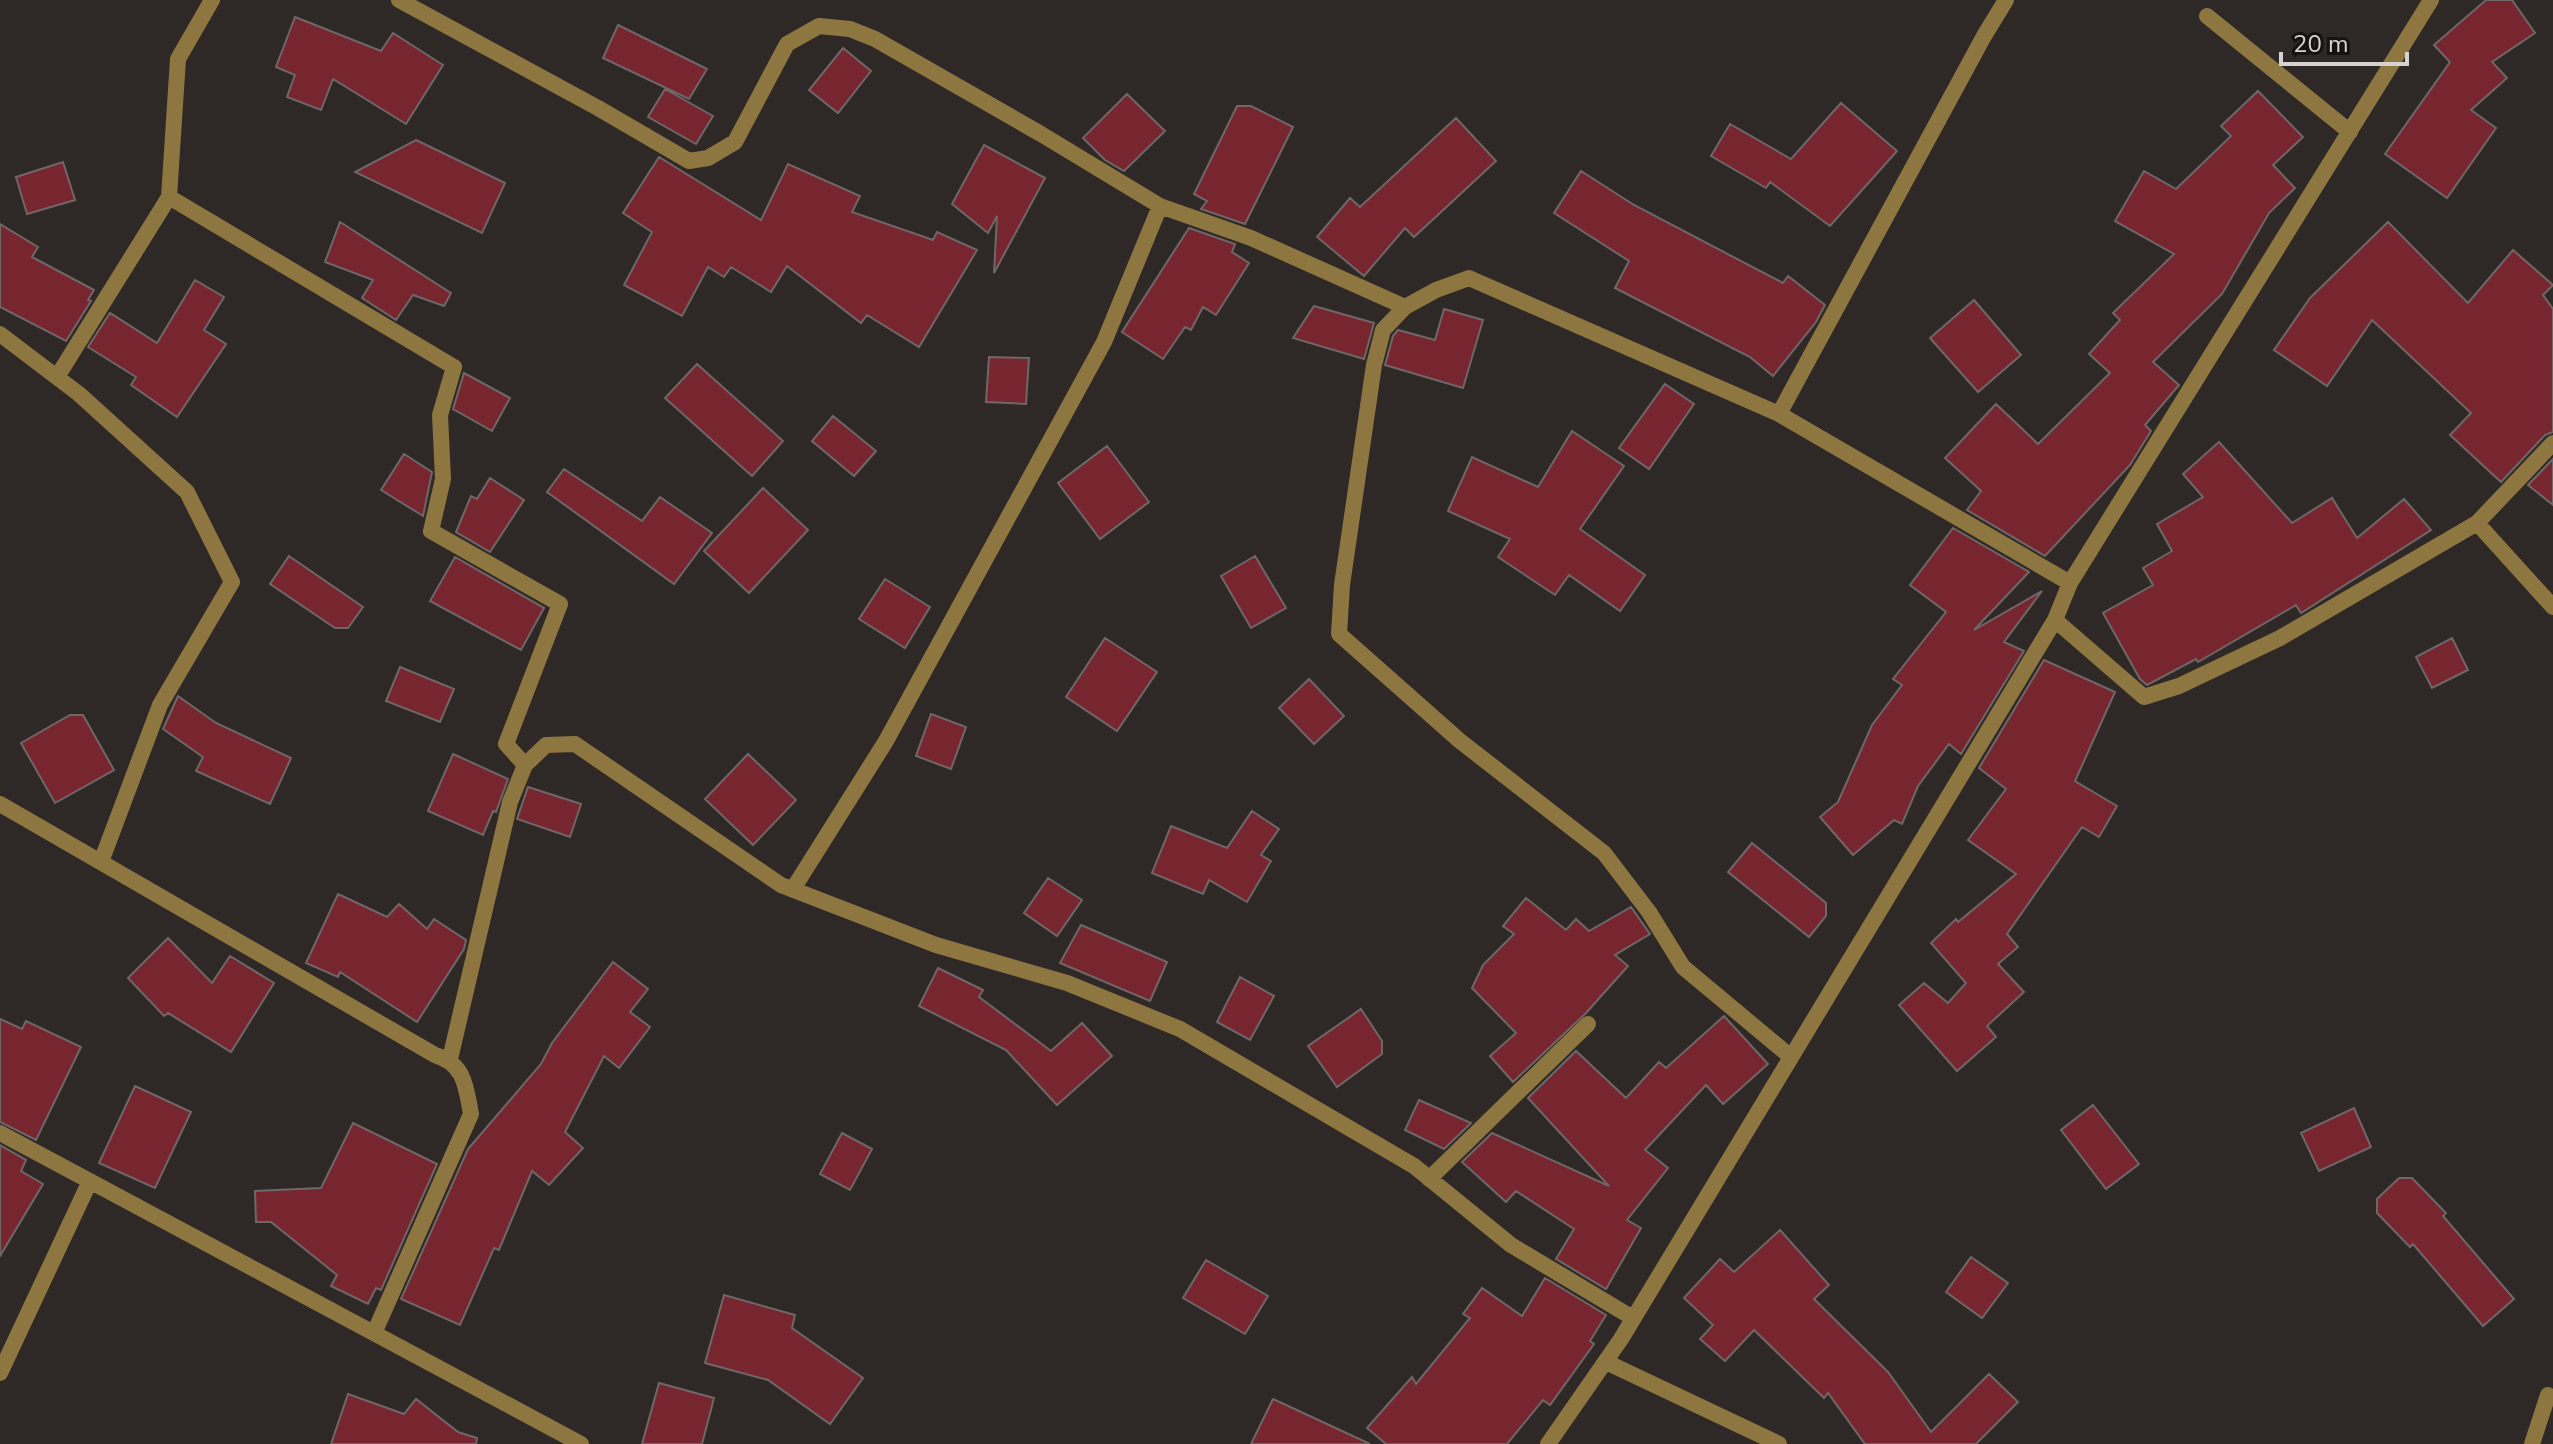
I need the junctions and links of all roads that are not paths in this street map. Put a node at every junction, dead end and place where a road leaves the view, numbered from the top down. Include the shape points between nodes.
1 (212, 0) edge
2 (399, 0) edge
3 (2006, 0) edge
4 (2431, 0) edge
5 (2207, 16) dead end
6 (2350, 132) junction
7 (169, 197) junction
8 (1160, 206) junction
9 (1405, 307) junction
10 (0, 334) edge
11 (57, 377) junction
12 (1779, 414) junction
13 (2553, 443) edge
14 (2477, 523) junction
15 (2070, 583) junction
16 (2553, 607) edge
17 (2055, 620) junction
18 (525, 765) junction
19 (0, 804) edge
20 (101, 862) junction
21 (793, 889) junction
22 (1588, 1024) dead end
23 (1791, 1057) junction
24 (450, 1059) junction
25 (0, 1133) edge
26 (1429, 1179) junction
27 (90, 1181) junction
28 (1633, 1318) junction
29 (375, 1331) junction
30 (1606, 1362) junction
31 (0, 1373) edge
32 (2548, 1395) dead end
33 (581, 1444) edge
34 (1548, 1444) edge
35 (1779, 1444) edge
36 (2532, 1444) edge

1 - 7 street via 178,59
2 - 8 street via 689,161 708,158 735,142 787,44 819,26 850,29
3 - 12 street
4 - 6 street
5 - 6 street
6 - 15 street
7 - 11 street
7 - 18 street via 454,367 440,415 443,479 431,531 560,604 506,744
8 - 9 street via 1251,238
8 - 21 street via 1104,342 886,741
9 - 12 street via 1469,278
9 - 23 street via 1383,330 1374,365 1339,634 1460,741 1604,853 1683,967
10 - 11 street
11 - 20 street via 187,492 232,582 160,705
12 - 15 street
13 - 14 street
14 - 16 street
14 - 17 street via 2280,638 2144,697
15 - 17 street
17 - 23 street
18 - 21 street via 546,745 575,744
18 - 24 street via 499,842
19 - 20 street
20 - 24 street
21 - 26 street via 936,945 1067,983 1180,1029
22 - 26 street
23 - 28 street
24 - 29 street via 464,1078 471,1114
25 - 27 street
26 - 28 street via 1511,1245
27 - 29 street
27 - 31 street
28 - 30 street
29 - 33 street
30 - 34 street
30 - 35 street
32 - 36 street

